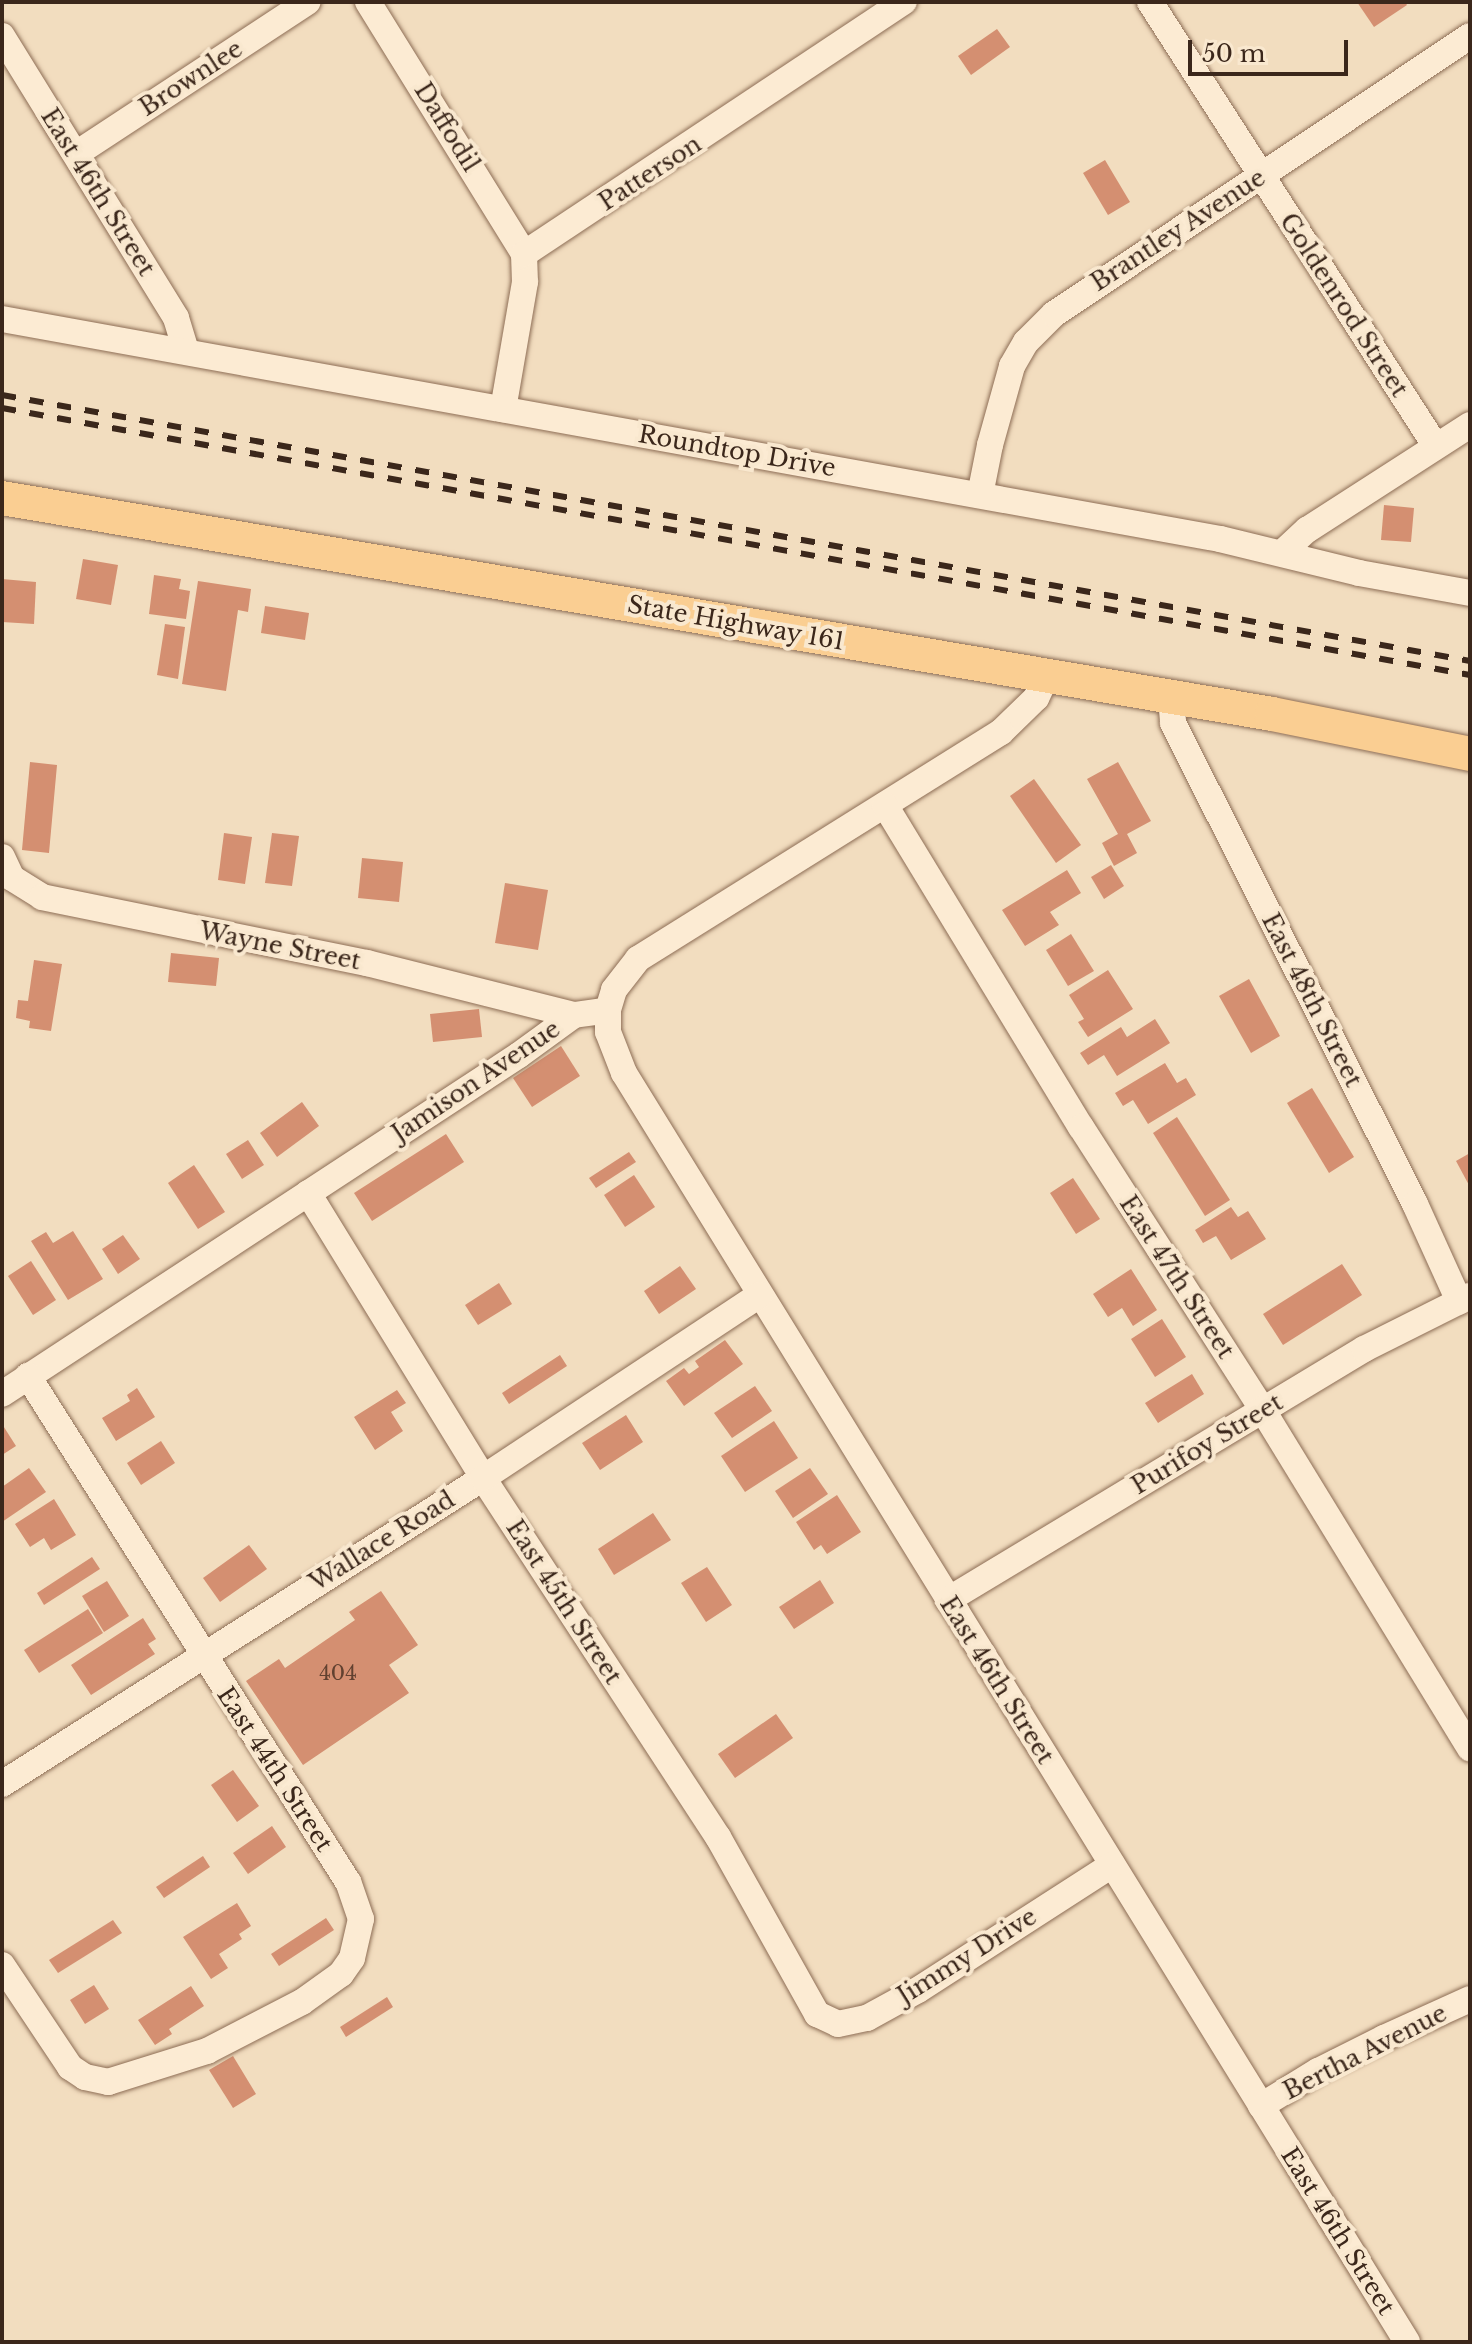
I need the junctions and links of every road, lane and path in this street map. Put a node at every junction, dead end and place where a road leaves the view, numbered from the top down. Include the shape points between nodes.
1 (307, 2) edge
2 (368, 2) edge
3 (904, 2) edge
4 (1150, 2) edge
5 (2, 36) edge
6 (1470, 36) edge
7 (76, 154) junction
8 (1262, 176) junction
9 (524, 254) junction
10 (2, 319) edge
11 (186, 351) junction
12 (503, 409) junction
13 (1470, 425) edge
14 (1435, 445) junction
15 (980, 495) junction
16 (2, 498) edge
17 (1283, 552) junction
18 (1470, 593) edge
19 (1046, 677) junction
20 (1171, 698) junction
21 (1470, 754) edge
22 (885, 805) junction
23 (2, 857) edge
24 (608, 1010) junction
25 (574, 1015) junction
26 (308, 1193) junction
27 (760, 1295) junction
28 (1464, 1299) edge
29 (28, 1376) junction
30 (2, 1394) edge
31 (1262, 1409) junction
32 (483, 1478) junction
33 (948, 1600) junction
34 (202, 1656) junction
35 (1470, 1748) edge
36 (2, 1784) edge
37 (1112, 1865) junction
38 (2, 1965) edge
39 (1470, 1999) edge
40 (817, 2014) joint
41 (1261, 2106) junction
42 (1407, 2342) edge

1 - 7 street, Brownlee
2 - 9 street, Daffodil
3 - 9 street, Patterson
4 - 8 street, Goldenrod Street
5 - 7 street, East 46th Street
6 - 8 street, Brantley Avenue
7 - 11 street, East 46th Street via 176,318
8 - 14 street, Goldenrod Street
8 - 15 street, Brantley Avenue via 1096,284 1026,342 1005,388
9 - 12 street via 525,282
10 - 11 street, Roundtop Drive
11 - 12 street, Roundtop Drive
12 - 15 street, Roundtop Drive
13 - 14 street
14 - 17 street via 1307,530
15 - 17 street, Roundtop Drive
16 - 19 main road, State Highway 161
17 - 18 street, Roundtop Drive via 1359,573
19 - 20 main road, State Highway 161
19 - 22 street via 1036,698 1001,732
20 - 21 main road, State Highway 161
20 - 28 street, East 48th Street via 1173,723
22 - 24 street via 638,959 614,990
22 - 31 street, East 47th Street via 1081,1127
23 - 25 street, Wayne Street via 12,878 42,897 367,963
24 - 25 street, Jamison Avenue
24 - 27 street, East 46th Street via 608,1032 618,1064
25 - 26 street, Jamison Avenue
26 - 29 street, Jamison Avenue
26 - 32 street, East 45th Street
27 - 32 street, Wallace Road
27 - 33 street, East 46th Street
28 - 31 street, Purifoy Street
29 - 30 street, Jamison Avenue
29 - 34 street, East 44th Street
31 - 33 street, Purifoy Street
31 - 35 street, East 47th Street
32 - 34 street, Wallace Road
32 - 40 street, East 45th Street via 718,1837
33 - 37 street, East 46th Street
34 - 36 street, Wallace Road
34 - 38 street, East 44th Street via 357,1900 359,1939 341,1974 302,2002 207,2051 108,2082 70,2067
37 - 40 street, Jimmy Drive via 867,2018 838,2024
37 - 41 street, East 46th Street
39 - 41 street, Bertha Avenue via 1318,2071
41 - 42 street, East 46th Street

